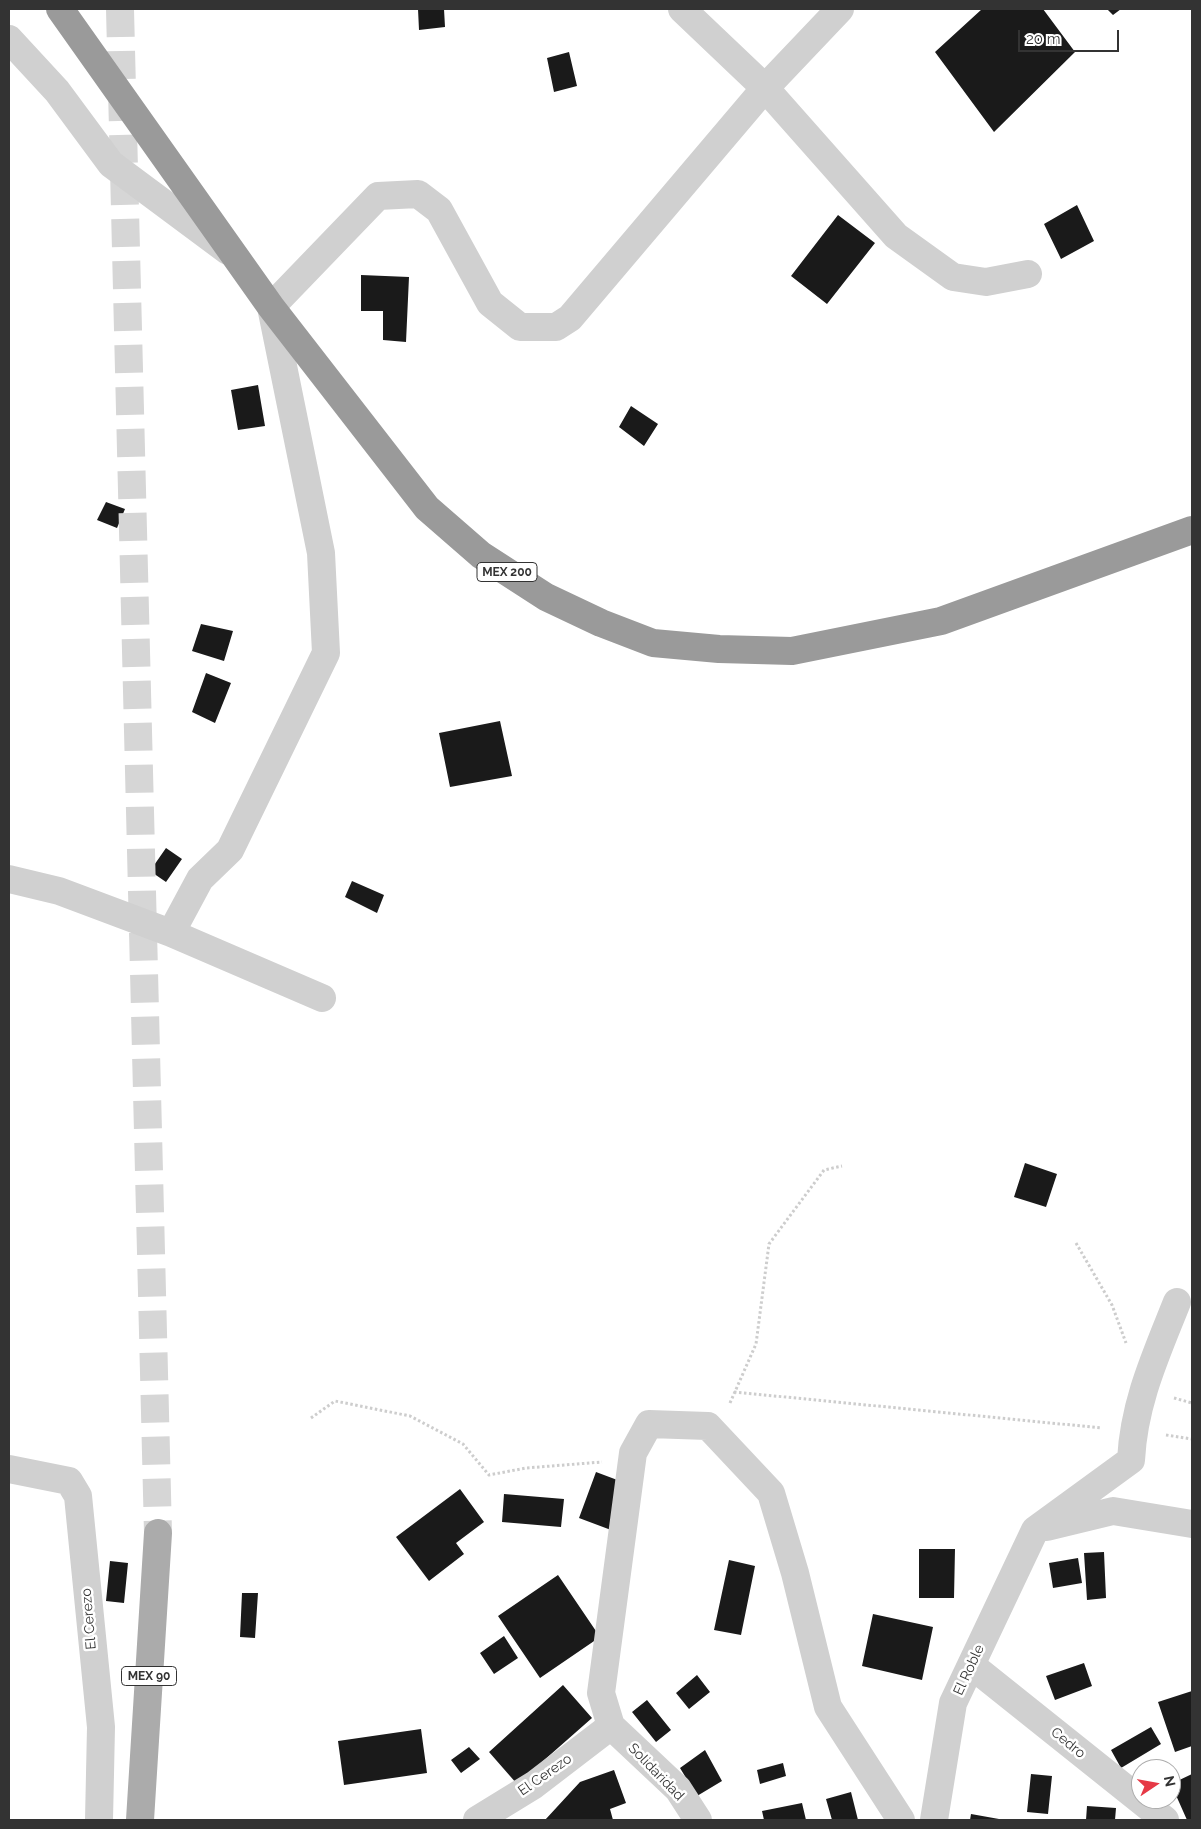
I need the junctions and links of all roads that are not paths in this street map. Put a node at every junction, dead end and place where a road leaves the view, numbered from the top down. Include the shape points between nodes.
1 (60, 9) edge
2 (682, 9) edge
3 (840, 9) edge
4 (9, 39) edge
5 (765, 88) junction
6 (236, 256) junction
7 (1028, 274) dead end
8 (271, 307) junction
9 (1192, 530) edge
10 (9, 879) edge
11 (171, 933) junction
12 (322, 998) dead end
13 (1177, 1302) dead end
14 (9, 1469) edge
15 (1192, 1524) edge
16 (1036, 1530) junction
17 (158, 1533) tunnel mouth
18 (971, 1665) junction
19 (611, 1726) junction
20 (99, 1820) edge
21 (140, 1820) edge
22 (476, 1820) edge
23 (698, 1820) edge
24 (902, 1820) edge
25 (934, 1820) edge
26 (1165, 1820) edge

1 - 6 highway, MEX 200
2 - 5 street
3 - 5 street
4 - 6 street via 57,91 111,164
5 - 7 street via 896,236 944,271 953,277 986,282
5 - 8 street via 570,318 556,327 520,327 490,303 439,210 418,194 378,196
6 - 8 highway, MEX 200
8 - 9 highway, MEX 200 via 427,508 481,555 546,597 652,642 719,649 792,651 940,621
8 - 11 street via 321,553 326,654 230,850 200,879
10 - 11 street via 59,891
11 - 12 street
13 - 16 street via 1142,1389 1133,1430 1131,1460
14 - 20 street, El Cerezo via 70,1481 78,1496 100,1727
15 - 16 street via 1113,1511
16 - 18 street, El Roble
17 - 21 main road, MEX 90
18 - 25 street, El Roble via 953,1703
18 - 26 street, Cedro
19 - 22 street, El Cerezo via 534,1785
19 - 23 street, Solidaridad via 678,1790
19 - 24 street via 601,1692 633,1453 649,1424 708,1426 771,1494 795,1573 828,1707

